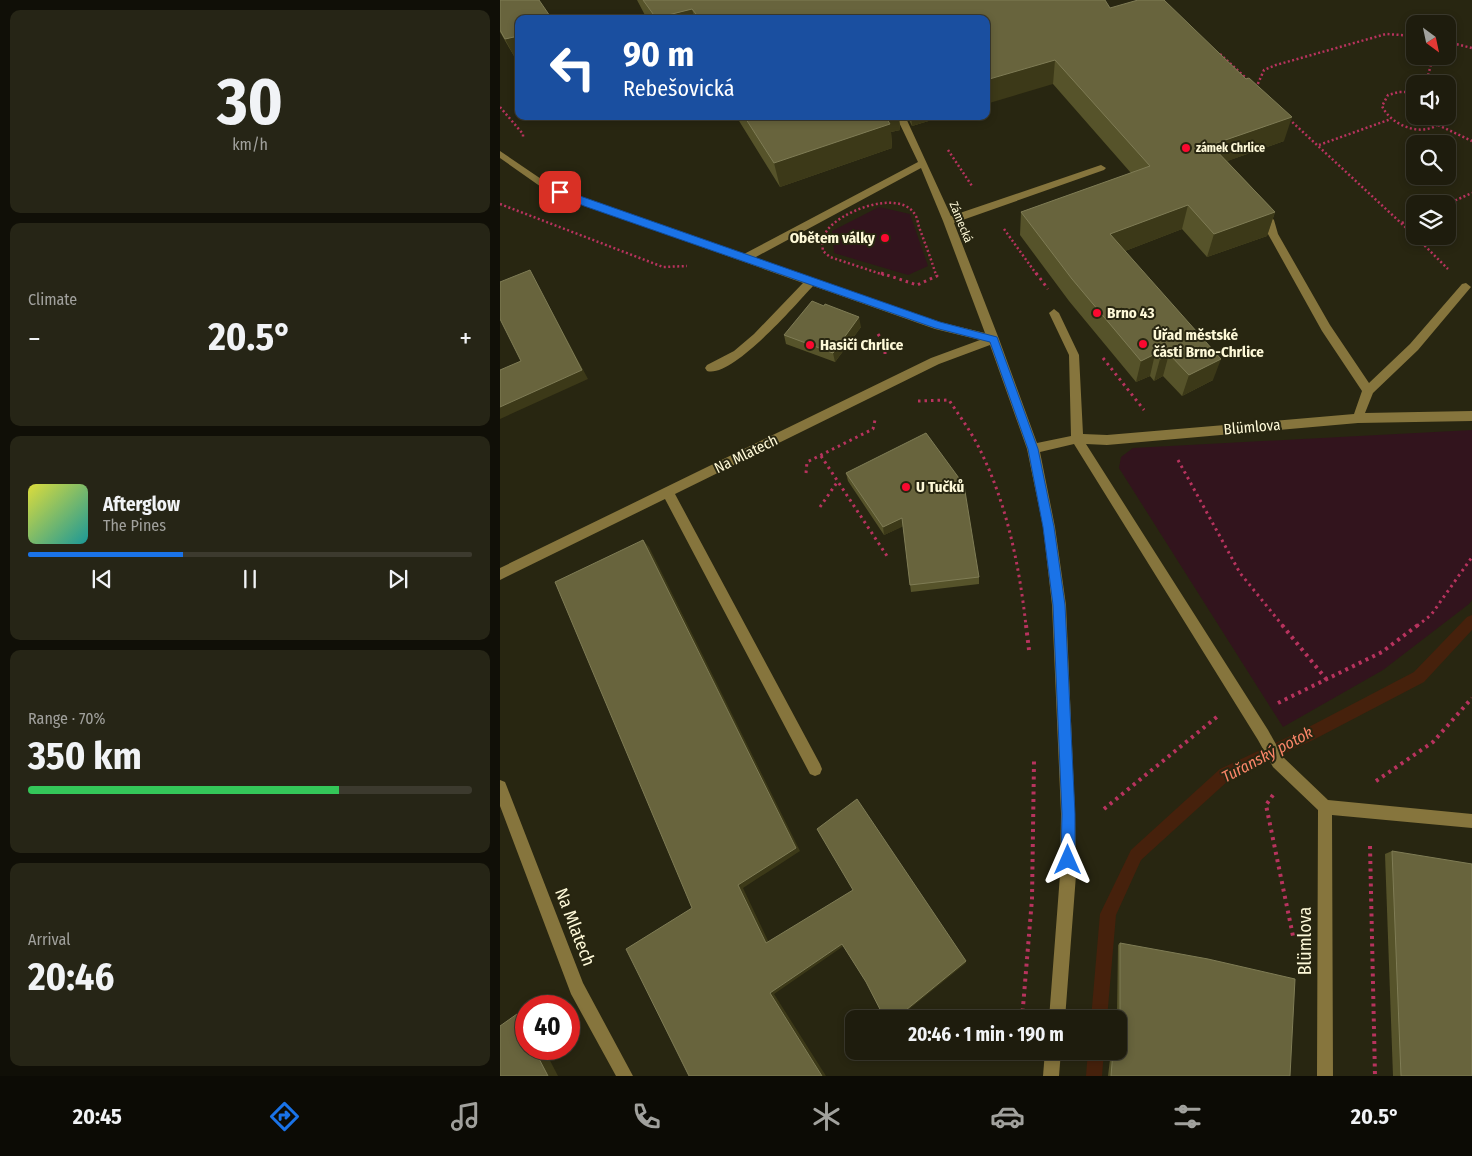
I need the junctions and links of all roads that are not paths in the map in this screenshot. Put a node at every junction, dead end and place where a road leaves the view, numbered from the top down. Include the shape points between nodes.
1 (902, 120) edge
2 (500, 154) edge
3 (923, 163) junction
4 (1101, 168) dead end
5 (1256, 206) edge
6 (948, 222) junction
7 (745, 258) junction
8 (811, 281) junction
9 (1466, 287) road end
10 (1054, 313) dead end
11 (994, 339) junction
12 (710, 368) dead end
13 (1368, 391) junction
14 (1472, 416) edge
15 (1358, 418) junction
16 (1076, 438) junction
17 (1033, 449) junction
18 (668, 492) junction
19 (500, 574) edge
20 (815, 769) dead end
21 (500, 787) edge
22 (1325, 807) junction
23 (1472, 821) edge
24 (1057, 1010) edge
25 (1052, 1060) edge
26 (625, 1076) edge
27 (1051, 1076) edge
28 (1325, 1076) edge

1 - 3 street, Zámecká
2 - 7 street via 547,187 587,204
3 - 6 street, Zámecká
3 - 7 street
4 - 6 street
5 - 13 street via 1269,220 1273,234 1326,328
6 - 11 street, Zámecká
7 - 8 street
8 - 11 street via 939,326
8 - 12 street via 738,354
9 - 13 street via 1414,347
10 - 16 street via 1074,355
11 - 17 street, Zámecká
11 - 18 street, Na Mlatech via 935,361
13 - 15 street
14 - 15 street, Blümlova
15 - 16 street, Blümlova via 1107,440
16 - 17 street, Blümlova
16 - 22 street via 1283,767
17 - 24 street, Zámecká via 1049,527 1059,605 1068,814 1068,875
18 - 19 street, Na Mlatech
18 - 20 street
21 - 26 street, Na Mlatech via 576,988
22 - 23 street
22 - 28 street, Blümlova
25 - 27 street

